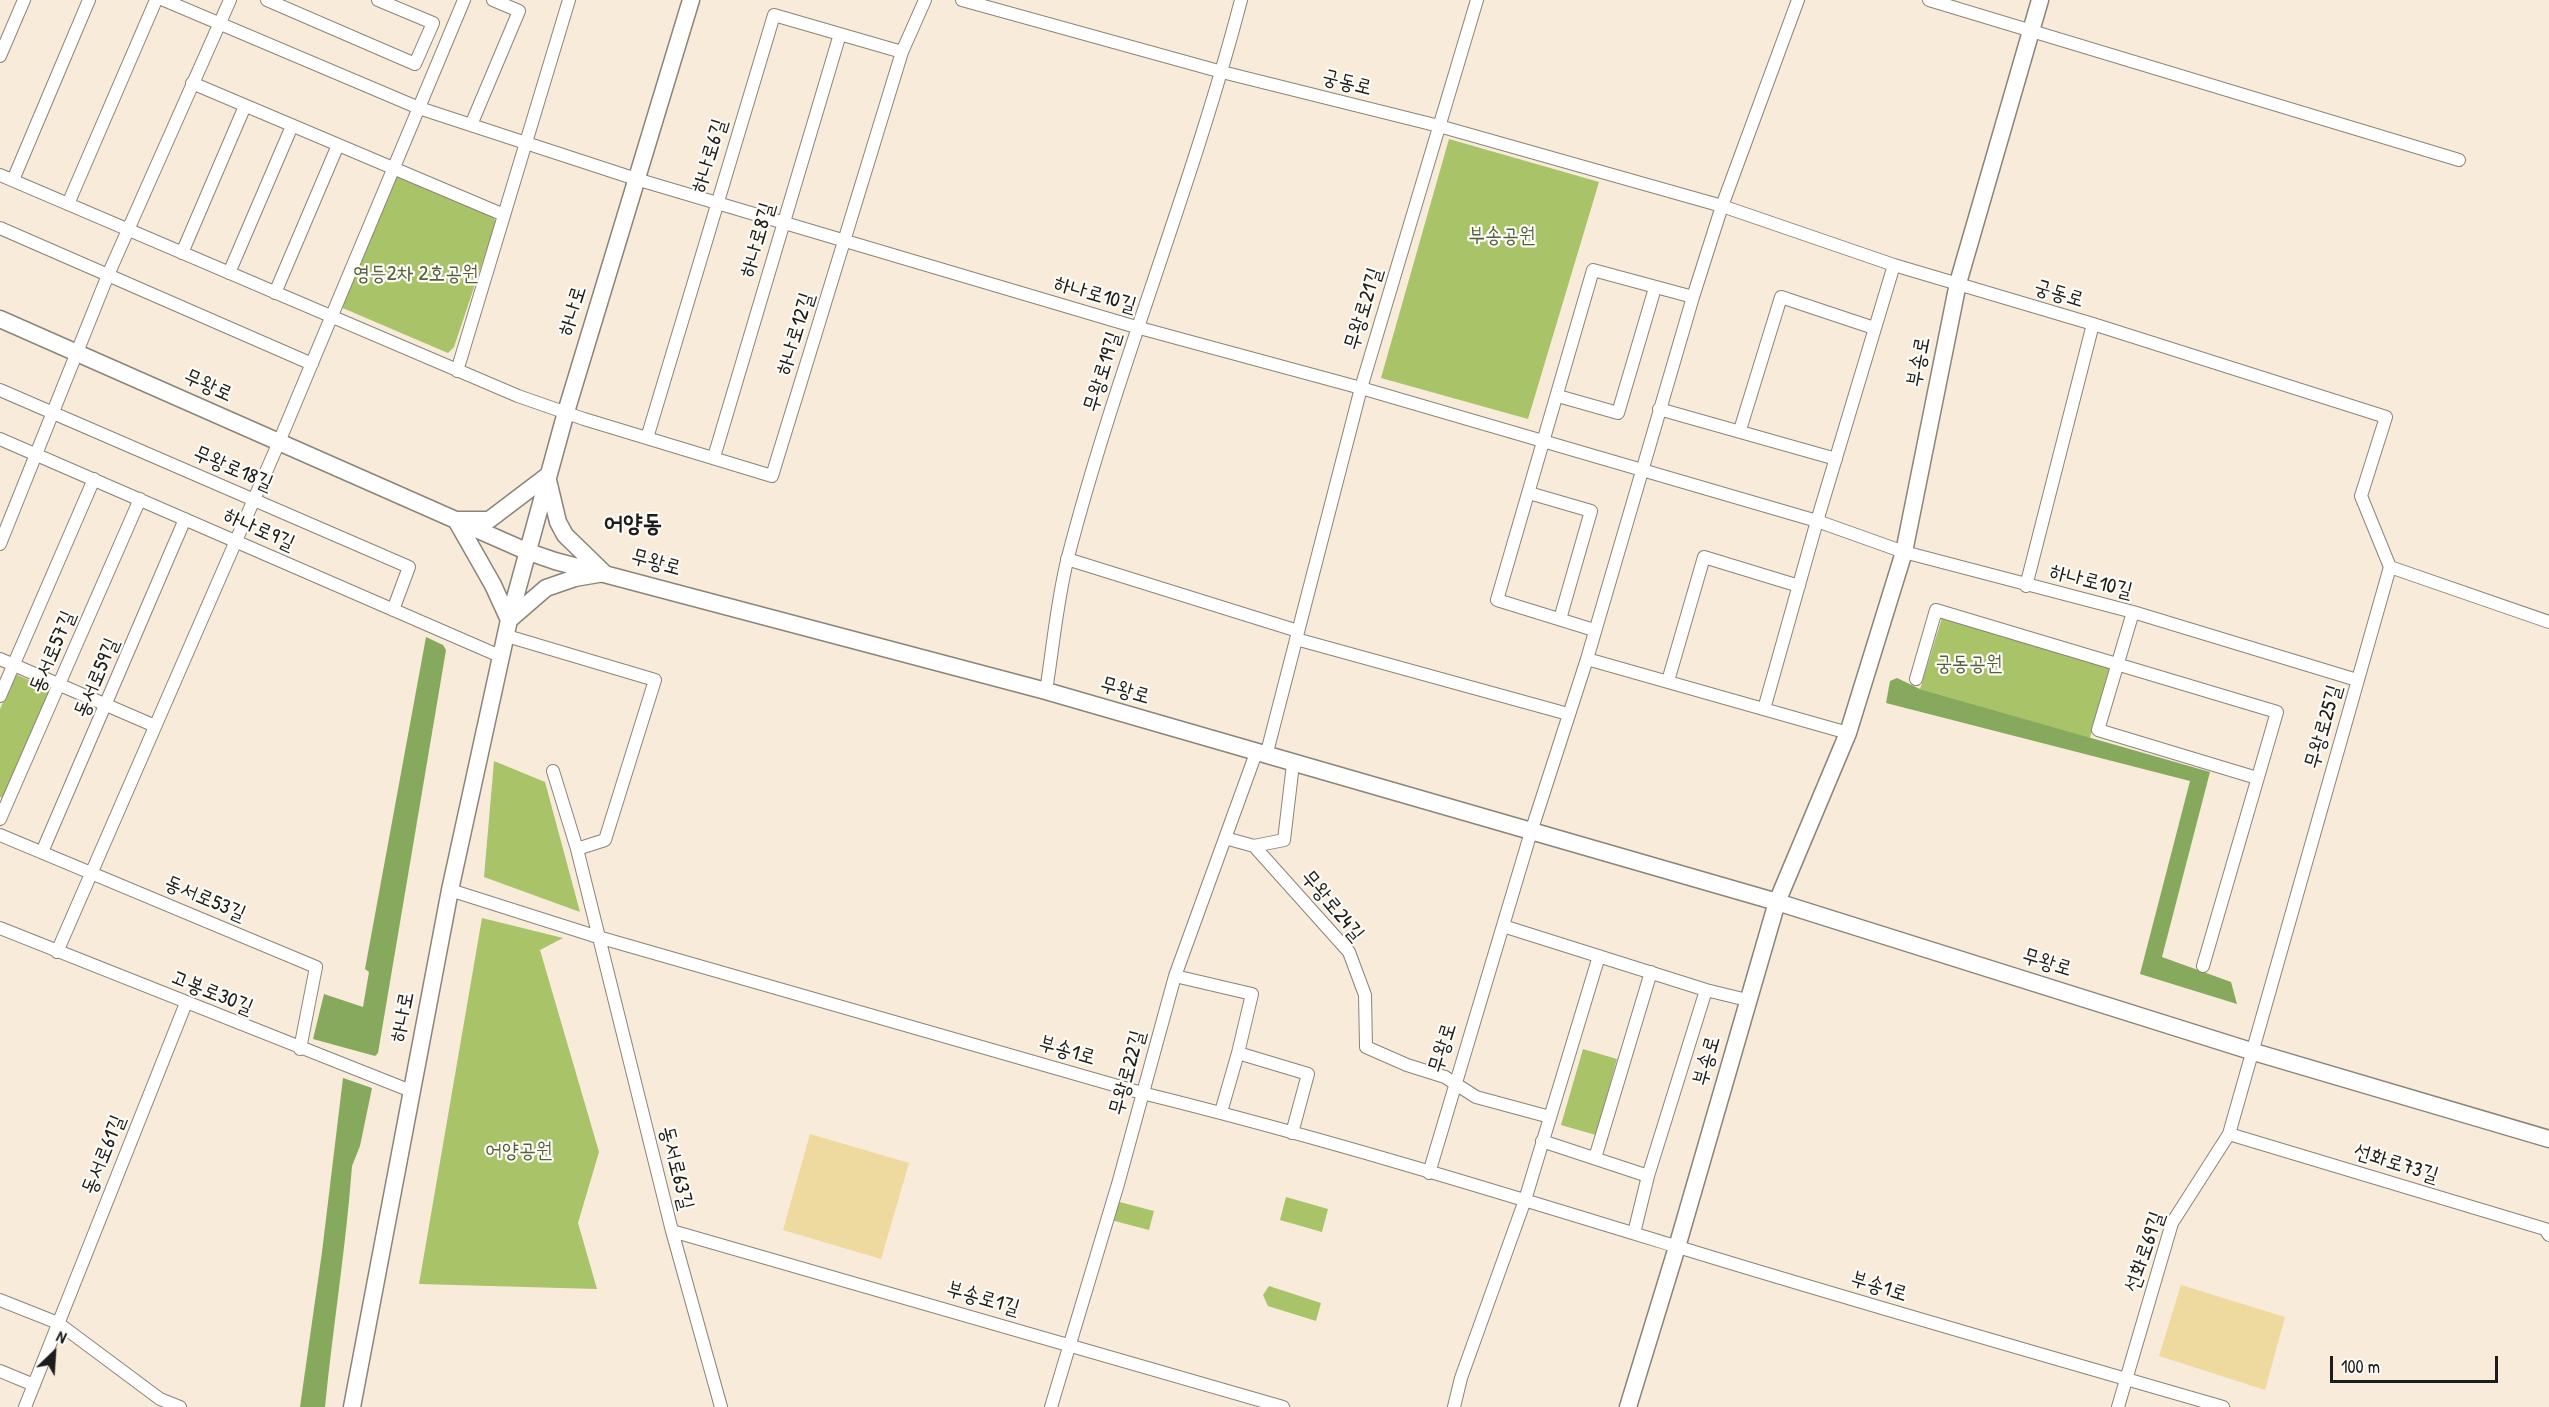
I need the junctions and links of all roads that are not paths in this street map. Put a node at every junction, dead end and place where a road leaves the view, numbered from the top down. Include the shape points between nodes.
1 (24, 0) edge
2 (89, 0) edge
3 (156, 0) edge
4 (164, 0) edge
5 (230, 0) edge
6 (267, 0) edge
7 (378, 0) edge
8 (464, 0) edge
9 (493, 0) edge
10 (569, 0) edge
11 (691, 0) edge
12 (925, 0) edge
13 (962, 0) edge
14 (1241, 0) edge
15 (1477, 0) edge
16 (1798, 0) edge
17 (1929, 0) edge
18 (2040, 0) edge
19 (218, 23) junction
20 (2031, 31) junction
21 (840, 34) junction
22 (902, 52) junction
23 (0, 56) edge
24 (1222, 72) junction
25 (192, 83) junction
26 (245, 106) junction
27 (419, 108) junction
28 (471, 125) junction
29 (292, 126) junction
30 (1439, 126) junction
31 (527, 144) junction
32 (338, 145) junction
33 (2458, 160) dead end
34 (394, 168) junction
35 (0, 175) edge
36 (636, 179) junction
37 (13, 180) junction
38 (716, 203) junction
39 (68, 204) junction
40 (1722, 207) junction
41 (504, 215) junction
42 (783, 223) junction
43 (0, 228) edge
44 (128, 230) junction
45 (845, 241) junction
46 (182, 253) junction
47 (1894, 266) junction
48 (229, 273) junction
49 (108, 275) junction
50 (1958, 283) junction
51 (1655, 288) junction
52 (275, 293) junction
53 (1693, 297) junction
54 (332, 317) junction
55 (0, 319) edge
56 (2093, 324) junction
57 (1136, 327) junction
58 (1874, 328) junction
59 (79, 354) junction
60 (312, 364) junction
61 (457, 371) junction
62 (1361, 388) junction
63 (0, 390) edge
64 (1558, 396) junction
65 (1659, 409) junction
66 (52, 412) junction
67 (566, 412) junction
68 (1740, 430) junction
69 (647, 438) junction
70 (0, 439) edge
71 (279, 442) junction
72 (1544, 442) junction
73 (36, 454) junction
74 (714, 457) junction
75 (1836, 459) junction
76 (1642, 470) junction
77 (547, 476) junction
78 (94, 479) junction
79 (1529, 493) junction
80 (140, 499) junction
81 (254, 500) junction
82 (185, 519) junction
83 (456, 520) junction
84 (1816, 521) junction
85 (236, 541) junction
86 (0, 544) edge
87 (526, 551) junction
88 (1904, 552) junction
89 (1067, 559) junction
90 (2390, 567) junction
91 (604, 573) junction
92 (1799, 586) junction
93 (2026, 586) junction
94 (393, 610) junction
95 (2133, 612) junction
96 (1560, 619) junction
97 (2549, 622) edge
98 (508, 628) junction
99 (1594, 630) junction
100 (1298, 635) junction
101 (502, 657) junction
102 (0, 659) edge
103 (1587, 659) junction
104 (2117, 664) junction
105 (13, 665) junction
106 (1916, 680) dead end
107 (2357, 680) junction
108 (1668, 681) junction
109 (60, 685) junction
110 (1046, 692) junction
111 (0, 696) edge
112 (107, 705) junction
113 (1764, 709) junction
114 (1568, 714) junction
115 (155, 726) junction
116 (1848, 733) junction
117 (1261, 754) junction
118 (1293, 764) junction
119 (553, 771) dead end
120 (2257, 778) junction
121 (0, 819) edge
122 (1531, 832) junction
123 (0, 835) edge
124 (1225, 838) junction
125 (1254, 846) junction
126 (577, 849) junction
127 (42, 852) junction
128 (92, 872) junction
129 (450, 890) junction
130 (1777, 902) junction
131 (1503, 926) junction
132 (0, 928) edge
133 (598, 937) junction
134 (57, 952) junction
135 (1599, 956) junction
136 (2203, 966) dead end
137 (1651, 972) junction
138 (1175, 976) junction
139 (1706, 990) junction
140 (1747, 1000) junction
141 (186, 1003) junction
142 (300, 1049) junction
143 (2254, 1052) junction
144 (1238, 1053) junction
145 (1456, 1084) junction
146 (411, 1091) junction
147 (1142, 1093) junction
148 (1221, 1112) junction
149 (1550, 1117) junction
150 (1292, 1133) junction
151 (2229, 1134) junction
152 (2549, 1139) edge
153 (1542, 1141) junction
154 (1595, 1158) junction
155 (1429, 1173) junction
156 (1648, 1176) junction
157 (1525, 1200) junction
158 (672, 1231) junction
159 (1634, 1233) junction
160 (2549, 1235) edge
161 (1677, 1247) junction
162 (0, 1300) edge
163 (58, 1323) junction
164 (1070, 1344) junction
165 (0, 1371) edge
166 (2127, 1379) junction
167 (34, 1385) junction
168 (25, 1407) edge
169 (180, 1407) edge
170 (352, 1407) edge
171 (721, 1407) edge
172 (1051, 1407) edge
173 (1283, 1407) edge
174 (1454, 1407) edge
175 (1628, 1407) edge
176 (2118, 1407) edge
177 (2223, 1407) edge

1 - 23 street
2 - 37 street
3 - 39 street
4 - 19 street, 하나로10길
5 - 19 street
6 - 7 street via 415,64 433,23
8 - 27 street
9 - 28 street via 519,11
10 - 31 street
11 - 36 street, 하나로
12 - 22 street, 하나로12길
13 - 24 street, 궁동로
14 - 24 street, 무왕로19길
15 - 30 street, 무왕로21길
16 - 40 street
17 - 20 street
18 - 20 street, 부송로
19 - 25 street
19 - 27 street, 하나로10길
20 - 33 street
20 - 50 street, 부송로
21 - 22 street, 하나로6길
21 - 38 street, 하나로6길 via 774,15
21 - 42 street, 하나로8길
22 - 45 street, 하나로12길
24 - 30 street, 궁동로
24 - 57 street, 무왕로19길
25 - 26 street
25 - 44 street
26 - 29 street
26 - 46 street
27 - 28 street, 하나로10길
27 - 34 street
28 - 31 street, 하나로10길
29 - 32 street
29 - 48 street
30 - 40 street, 궁동로
30 - 62 street, 무왕로21길
31 - 36 street, 하나로10길
31 - 41 street
32 - 34 street
32 - 52 street
34 - 41 street
34 - 54 street
35 - 37 street, 하나로12길
36 - 38 street, 하나로10길
36 - 67 street, 하나로
37 - 39 street, 하나로12길
38 - 42 street, 하나로10길
38 - 69 street, 하나로6길
39 - 44 street, 하나로12길
40 - 47 street, 궁동로
40 - 53 street
41 - 61 street
42 - 45 street, 하나로10길
42 - 74 street, 하나로8길
43 - 49 street
44 - 46 street, 하나로12길
44 - 49 street
45 - 57 street, 하나로10길
45 - 74 street, 하나로12길 via 772,476
46 - 48 street, 하나로12길
47 - 50 street, 궁동로
47 - 58 street
48 - 52 street, 하나로12길
49 - 59 street
49 - 60 street
50 - 56 street, 궁동로
50 - 88 street, 부송로
51 - 53 street
51 - 64 street via 1618,413
51 - 64 street via 1593,270
52 - 54 street, 하나로12길
53 - 65 street
54 - 60 street
54 - 61 street, 하나로12길
55 - 59 street, 무왕로
56 - 90 street, 궁동로 via 2386,417 2361,496
56 - 93 street
57 - 62 street, 하나로10길
57 - 89 street, 무왕로19길
58 - 68 street via 1781,297
58 - 75 street
59 - 66 street
59 - 71 street, 무왕로
60 - 71 street
61 - 67 street, 하나로12길
62 - 72 street, 하나로10길
62 - 100 street, 무왕로21길
63 - 66 street, 무왕로18길
64 - 72 street
65 - 68 street
65 - 76 street
66 - 73 street
66 - 81 street, 무왕로18길
67 - 69 street, 하나로12길
67 - 77 street, 하나로
68 - 75 street
69 - 74 street, 하나로12길
70 - 73 street, 하나로9길
71 - 81 street
71 - 83 street, 무왕로
72 - 76 street, 하나로10길
72 - 79 street
73 - 78 street, 하나로9길
73 - 86 street
75 - 84 street
76 - 84 street, 하나로10길
76 - 99 street
77 - 83 street via 489,520
77 - 87 street, 하나로
77 - 91 street via 565,535
78 - 80 street, 하나로9길
78 - 105 street
79 - 96 street via 1591,511
79 - 96 street via 1497,600
80 - 82 street, 하나로9길
80 - 109 street, 동서로57길
81 - 85 street
81 - 94 street, 무왕로18길 via 409,567
82 - 85 street, 하나로9길
82 - 112 street, 동서로59길
83 - 87 street, 무왕로
83 - 98 street via 493,585
84 - 88 street, 하나로10길
84 - 92 street
85 - 94 street, 하나로9길
85 - 115 street
87 - 91 street, 무왕로
87 - 98 street, 하나로
88 - 93 street, 하나로10길
88 - 116 street, 부송로
89 - 100 street
89 - 110 street, 무왕로19길
90 - 97 street
90 - 107 street, 무왕로25길
91 - 98 street via 546,588
91 - 110 street, 무왕로
92 - 108 street via 1704,557
92 - 113 street
93 - 95 street, 하나로10길
94 - 101 street, 하나로9길
95 - 104 street
95 - 107 street, 하나로10길
96 - 99 street
98 - 101 street, 하나로
98 - 126 street via 655,680 605,840
99 - 103 street
100 - 114 street
100 - 117 street, 무왕로21길
101 - 129 street, 하나로
102 - 105 street
103 - 108 street
103 - 114 street
104 - 106 street via 1936,610
104 - 120 street via 2098,730
104 - 120 street via 2277,712
105 - 109 street
105 - 111 street
107 - 143 street, 무왕로25길
108 - 113 street
109 - 112 street
109 - 121 street, 동서로57길
110 - 117 street, 무왕로
112 - 115 street
112 - 127 street, 동서로59길
113 - 116 street
114 - 122 street
115 - 128 street
116 - 130 street, 부송로
117 - 118 street, 무왕로
117 - 124 street, 무왕로22길
118 - 122 street, 무왕로
118 - 125 street via 1284,840
119 - 126 street
120 - 136 street
122 - 130 street, 무왕로
122 - 131 street, 무왕로
123 - 127 street, 동서로53길
124 - 125 street
124 - 138 street, 무왕로22길
125 - 145 street, 무왕로24길 via 1348,952 1365,995 1366,1047
126 - 133 street
127 - 128 street, 동서로53길
128 - 134 street
128 - 142 street, 동서로53길 via 316,967
129 - 133 street, 부송1로
129 - 146 street, 하나로
130 - 140 street, 부송로
130 - 143 street, 무왕로
131 - 135 street
131 - 145 street, 무왕로
132 - 134 street, 고봉로30길
133 - 147 street, 부송1로
133 - 158 street, 동서로63길
134 - 141 street, 고봉로30길
135 - 137 street
135 - 149 street
137 - 139 street
137 - 154 street
138 - 144 street via 1252,994
138 - 147 street, 무왕로22길
139 - 140 street
139 - 156 street
140 - 161 street, 부송로
141 - 142 street, 고봉로30길
141 - 163 street, 동서로61길
142 - 146 street, 고봉로30길
143 - 151 street, 선화로69길
143 - 152 street, 무왕로
144 - 148 street
144 - 150 street via 1308,1074
145 - 149 street, 무왕로24길 via 1476,1097
145 - 155 street, 무왕로
146 - 170 street, 하나로
147 - 148 street, 부송1로
147 - 164 street, 무왕로22길
148 - 150 street, 부송1로
149 - 153 street
150 - 155 street, 부송1로
151 - 160 street, 선화로73길 via 2545,1229
151 - 166 street, 선화로69길 via 2172,1223
153 - 154 street
153 - 157 street
154 - 156 street
155 - 157 street, 부송1로
156 - 159 street
157 - 159 street, 부송1로
157 - 174 street
158 - 164 street, 부송로1길
158 - 171 street, 동서로63길
159 - 161 street, 부송1로
161 - 166 street, 부송1로
161 - 175 street, 부송로
162 - 163 street
163 - 167 street, 동서로61길
163 - 169 street via 160,1399
164 - 172 street, 무왕로22길
164 - 173 street, 부송로1길
165 - 167 street
166 - 176 street, 선화로69길
166 - 177 street, 부송1로
167 - 168 street, 동서로61길

